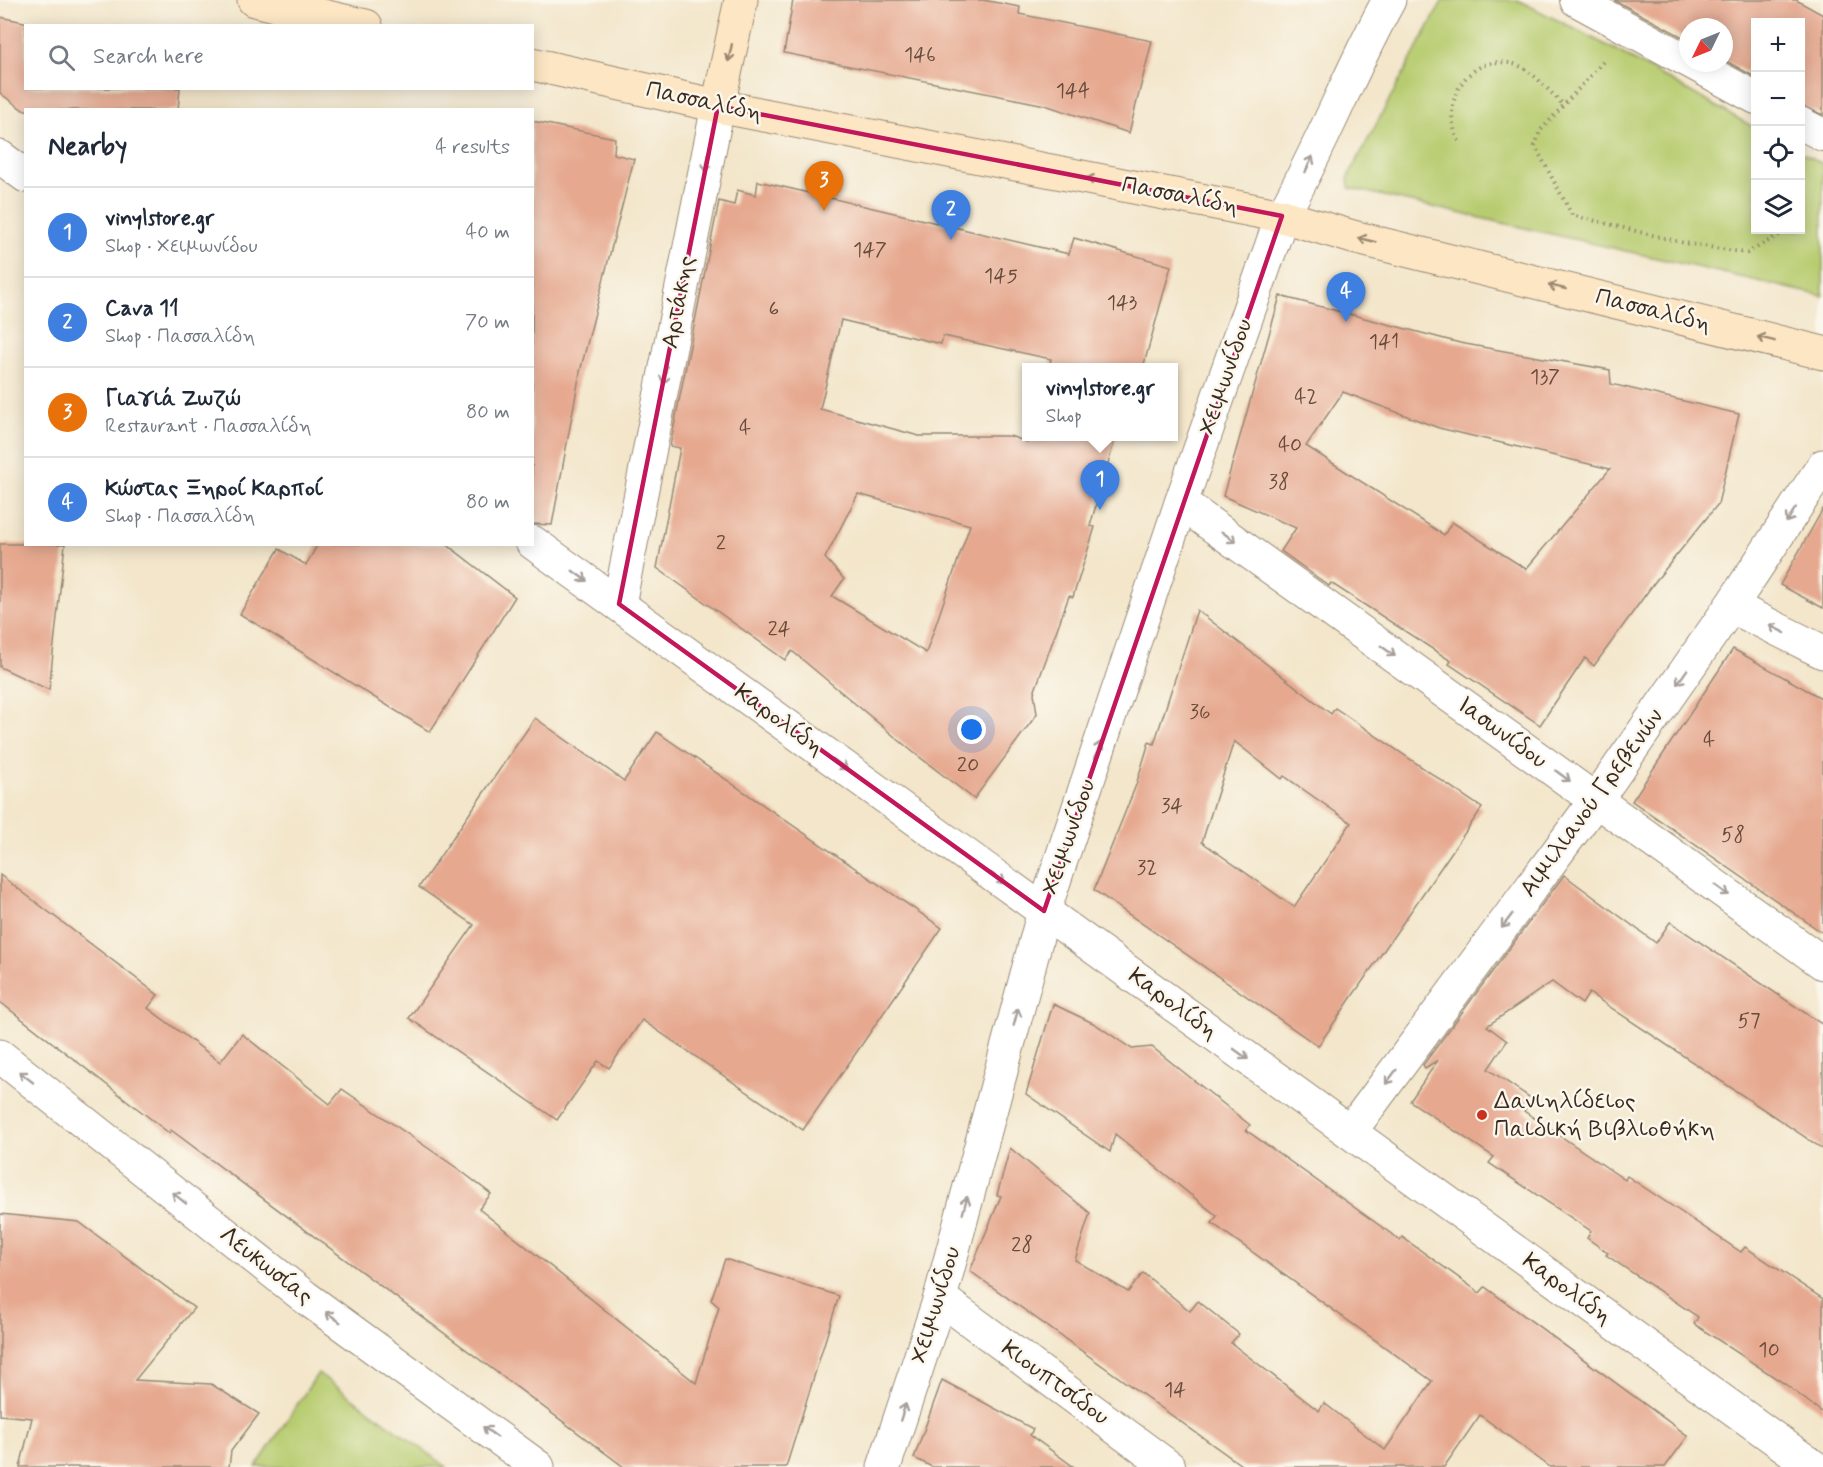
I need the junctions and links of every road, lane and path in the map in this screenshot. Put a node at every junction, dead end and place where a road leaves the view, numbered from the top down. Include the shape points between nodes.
1 (254, 0) edge
2 (741, 0) edge
3 (1389, 0) edge
4 (1576, 0) edge
5 (357, 24) edge
6 (1679, 56) edge
7 (1607, 57) dead end
8 (534, 64) edge
9 (1708, 72) edge
10 (1751, 96) edge
11 (1564, 105) junction
12 (718, 106) junction
13 (1805, 126) edge
14 (1823, 135) edge
15 (1459, 141) dead end
16 (0, 158) edge
17 (24, 175) edge
18 (1282, 216) junction
19 (1781, 234) edge
20 (1823, 353) edge
21 (1823, 466) edge
22 (1181, 504) junction
23 (534, 543) edge
24 (619, 604) junction
25 (1731, 606) junction
26 (1823, 652) edge
27 (1596, 800) junction
28 (1044, 911) junction
29 (1823, 963) edge
30 (0, 1056) edge
31 (1350, 1132) junction
32 (940, 1299) junction
33 (538, 1467) edge
34 (884, 1467) edge
35 (1169, 1467) edge
36 (1814, 1467) edge

1 - 5 main road
2 -> 12 main road, Αρτάκης
18 -> 3 street, Χειμωνίδου
4 - 6 street
7 - 11 path
8 - 12 main road, Πασσαλίδη
9 - 10 street
11 - 15 path via 1514,64 1482,65 1459,87 1452,101 1451,127
11 - 19 path via 1540,131 1535,146 1572,215 1684,243 1747,252
18 -> 12 main road, Πασσαλίδη
12 -> 24 street, Αρτάκης
13 - 14 street
16 - 17 street
20 -> 18 main road, Πασσαλίδη
18 - 22 street, Χειμωνίδου
21 -> 25 street, Αιμιλιανού Γρεβενών
22 -> 27 street, Ιασωνίδου
28 -> 22 street, Χειμωνίδου
23 -> 24 street, Καρολίδη
24 -> 28 street, Καρολίδη
26 -> 25 street
25 -> 27 street, Αιμιλιανού Γρεβενών
27 -> 29 street, Ιασωνίδου
27 -> 31 street, Αιμιλιανού Γρεβενών
28 -> 31 street, Καρολίδη
32 -> 28 street, Χειμωνίδου
33 -> 30 street, Λευκωσίας via 305,1297
31 - 36 street, Καρολίδη
34 -> 32 street, Χειμωνίδου
32 - 35 street, Κιουπτσίδου

